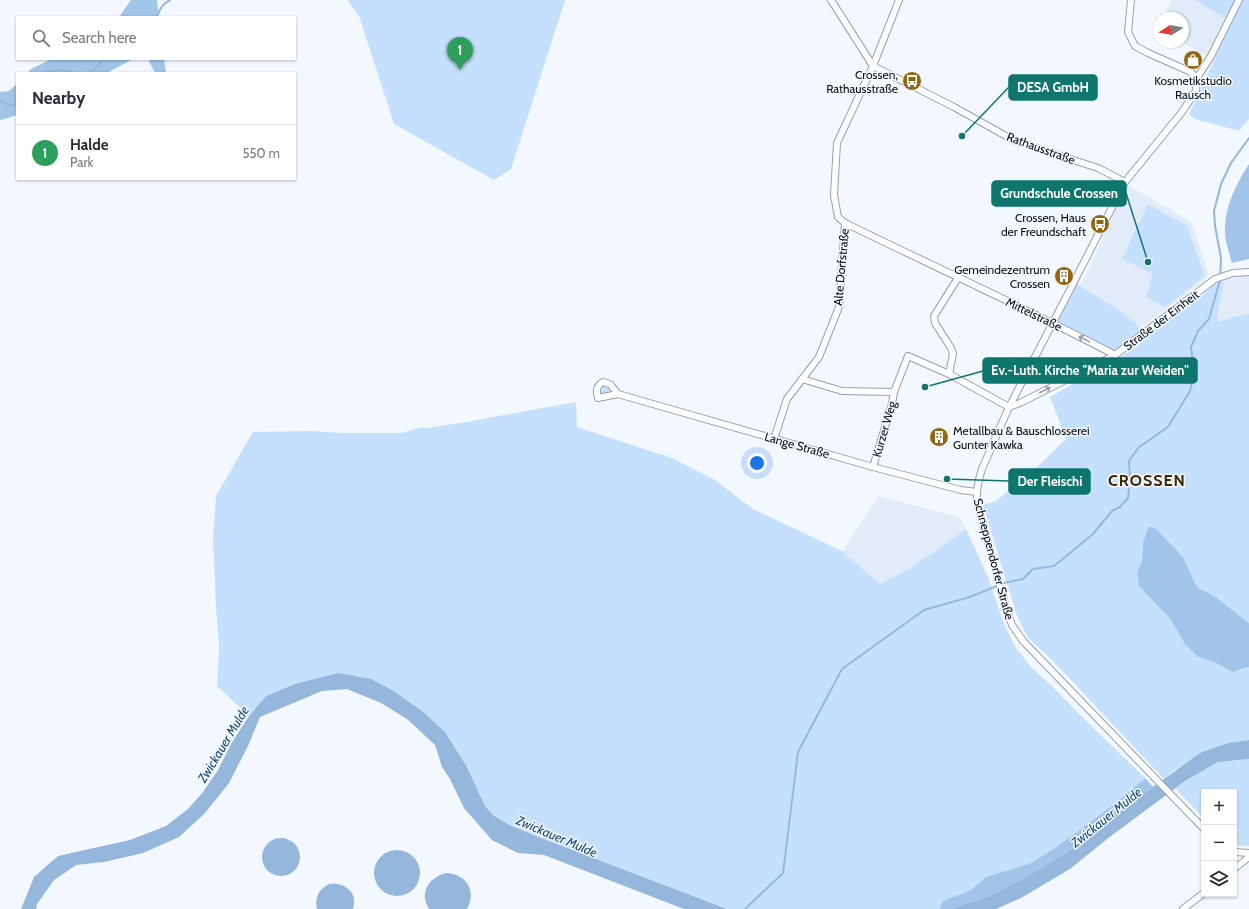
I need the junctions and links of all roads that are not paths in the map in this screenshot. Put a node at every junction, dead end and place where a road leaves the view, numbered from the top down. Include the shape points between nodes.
1 (831, 0) edge
2 (899, 0) edge
3 (1131, 0) edge
4 (1239, 0) edge
5 (873, 66) junction
6 (1197, 78) junction
7 (1125, 182) junction
8 (845, 223) junction
9 (1249, 272) edge
10 (958, 278) junction
11 (1053, 323) junction
12 (1115, 355) junction
13 (949, 374) junction
14 (802, 379) junction
15 (894, 392) junction
16 (618, 394) dead end
17 (1010, 407) junction
18 (774, 439) junction
19 (873, 467) junction
20 (976, 492) junction
21 (1201, 826) edge
22 (1237, 852) edge
23 (1249, 853) edge
24 (1249, 857) edge
25 (1237, 867) edge
26 (1201, 895) edge
27 (1183, 909) edge

1 - 5 street
2 - 5 street, Alte Dorfstraße
3 - 6 street via 1128,32 1135,46 1189,71
4 - 6 street, Schneppendorfer Straße
5 - 7 street, Rathausstraße via 1015,141 1098,168
5 - 8 street, Alte Dorfstraße via 837,143 834,195 838,217
6 - 7 street, Schneppendorfer Straße via 1196,91 1182,112
7 - 11 street, Schneppendorfer Straße
8 - 10 street, Mittelstraße
8 - 14 street, Alte Dorfstraße via 839,307 819,357
9 - 12 street, Straße der Einheit via 1233,273 1215,279
10 - 11 street, Mittelstraße
10 - 13 street via 934,316 935,323 953,354
12 -> 11 street, Mittelstraße
11 - 17 street, Schneppendorfer Straße
17 -> 12 street, Straße der Einheit
13 - 15 street, Kurzer Weg via 908,356
13 - 17 street
14 - 15 street via 842,390
14 - 18 street, Alte Dorfstraße via 787,399
15 - 19 street, Kurzer Weg
16 - 18 street, Lange Straße
17 - 20 street, Schneppendorfer Straße via 982,469
18 - 19 street, Lange Straße
19 - 20 street, Lange Straße
20 - 21 street, Schneppendorfer Straße via 1012,625 1023,641
22 - 23 street
24 - 25 street
26 - 27 street

